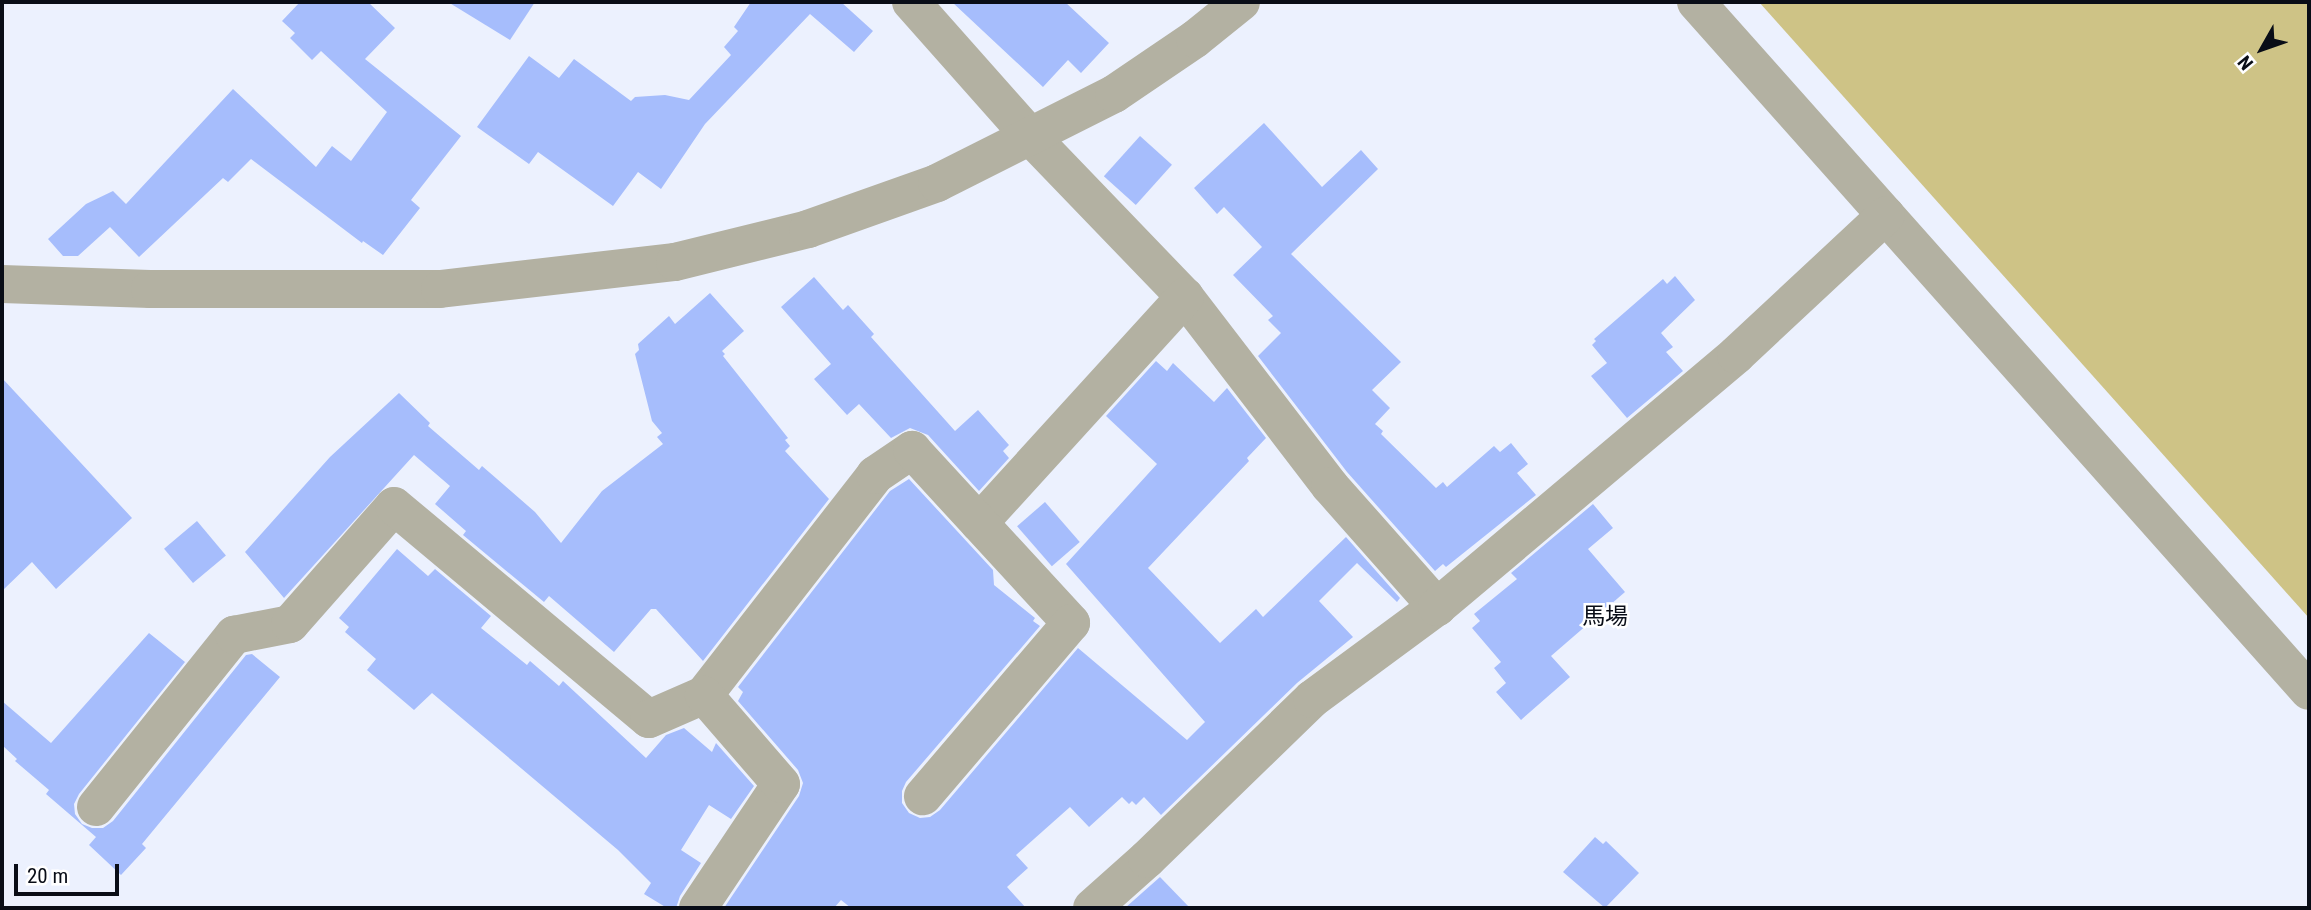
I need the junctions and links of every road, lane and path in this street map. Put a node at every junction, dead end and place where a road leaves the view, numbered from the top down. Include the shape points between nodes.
1 (911, 2) edge
2 (1241, 2) edge
3 (1696, 2) edge
4 (1030, 136) junction
5 (1886, 215) junction
6 (2, 284) edge
7 (1185, 298) junction
8 (979, 523) junction
9 (1437, 607) junction
10 (2309, 691) edge
11 (704, 695) junction
12 (923, 796) dead end
13 (96, 807) dead end
14 (698, 908) edge
15 (1092, 908) edge

1 - 4 street
2 - 4 street via 1114,94
3 - 5 street
4 - 6 street via 937,183 808,229 675,262 440,289
4 - 7 street
5 - 9 street via 1736,355
5 - 10 street
7 - 8 street
7 - 9 street via 1330,486
8 - 11 street via 912,450 875,475
8 - 12 street via 1071,623
9 - 15 street via 1312,699
11 - 13 street via 649,719 394,506 290,624 234,635
11 - 14 street via 781,783

